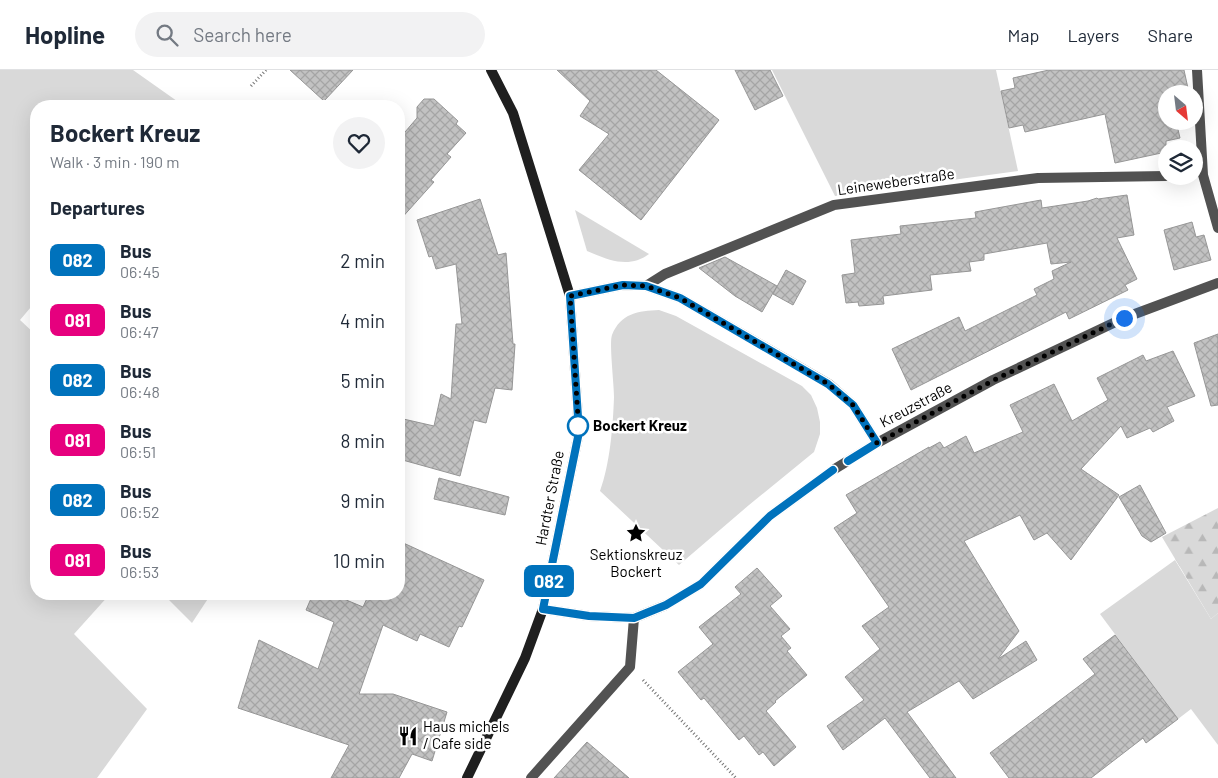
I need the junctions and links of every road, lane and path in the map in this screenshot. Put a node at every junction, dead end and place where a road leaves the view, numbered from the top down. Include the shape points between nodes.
1 (266, 70) edge
2 (491, 70) edge
3 (1197, 70) edge
4 (251, 86) dead end
5 (1198, 140) edge
6 (1158, 176) edge
7 (1202, 185) edge
8 (1218, 228) edge
9 (1218, 283) edge
10 (646, 286) junction
11 (570, 296) junction
12 (877, 443) junction
13 (543, 609) junction
14 (634, 618) junction
15 (630, 667) junction
16 (467, 778) edge
17 (531, 778) edge
18 (736, 778) edge

1 - 4 path
2 - 11 main road, Hardter Straße via 514,113
3 - 5 street
6 - 10 street, Leineweberstraße via 1038,178 834,206 665,274
7 - 8 street
9 - 12 street, Kreuzstraße via 1124,318 994,380
10 - 11 street via 623,285
10 - 12 street via 680,298 828,384 853,405
11 - 13 main road, Hardter Straße via 579,432
12 - 14 street, Kreuzstraße via 770,516 701,584 666,605
13 - 14 street, Kreuzstraße
13 - 16 main road, Hardter Straße via 524,658
14 - 15 street
15 - 17 street
15 - 18 path

